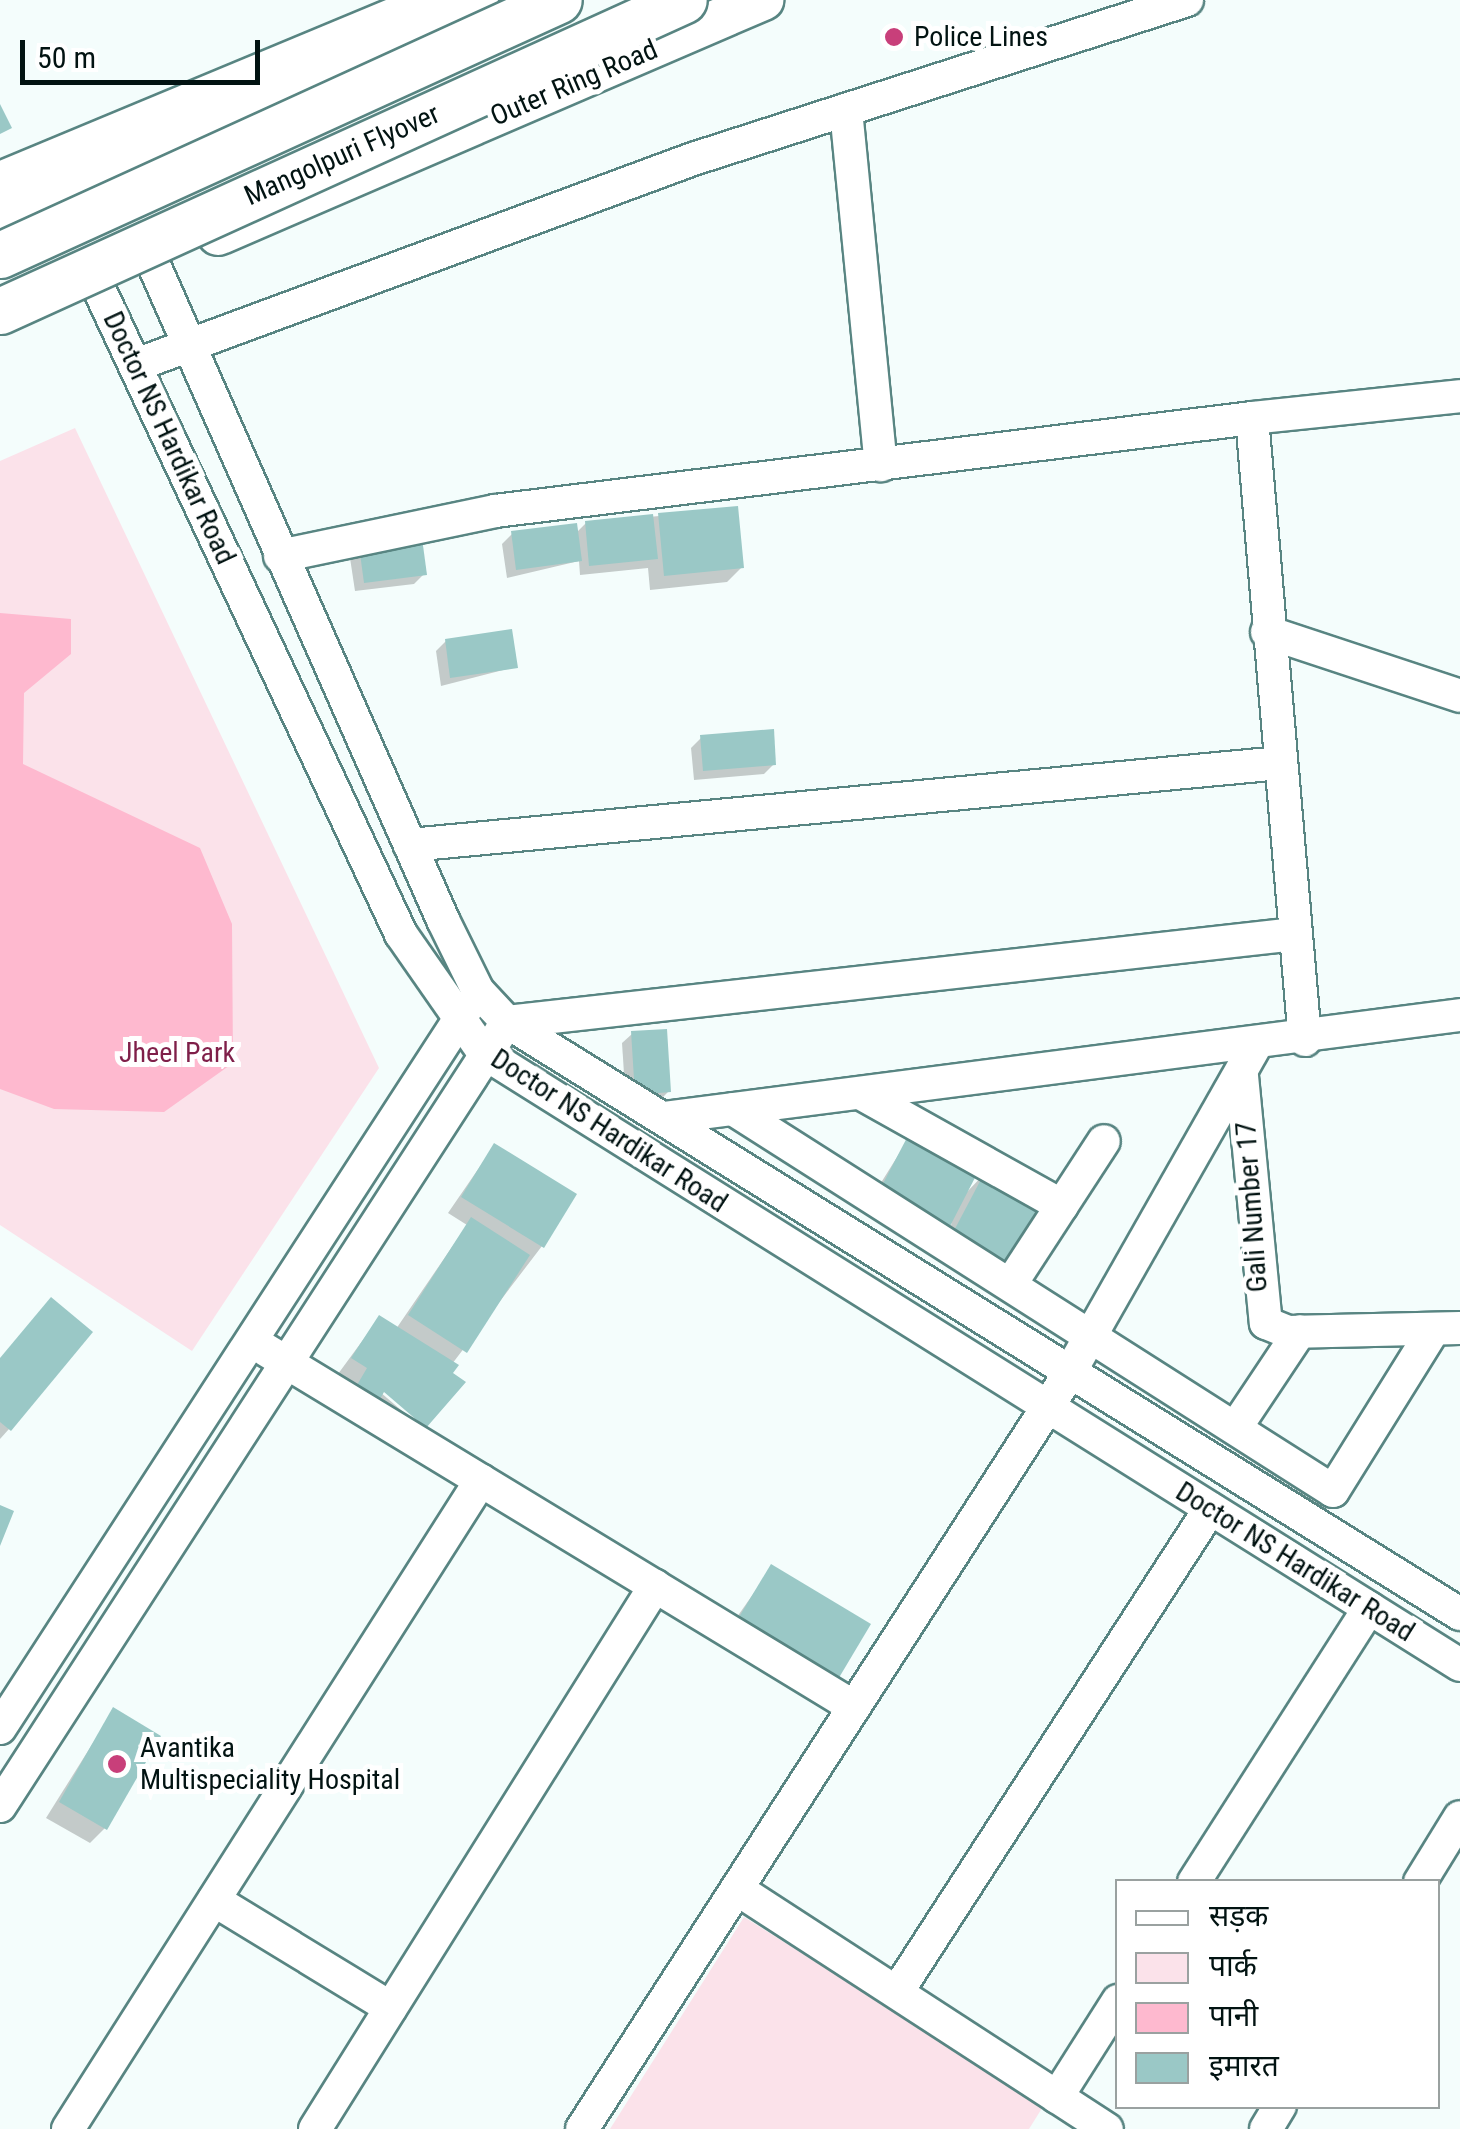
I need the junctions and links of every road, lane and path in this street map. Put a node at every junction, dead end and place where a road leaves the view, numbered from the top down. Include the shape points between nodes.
1 (428, 0) edge
2 (478, 0) edge
3 (559, 0) edge
4 (684, 0) edge
5 (764, 0) edge
6 (1187, 0) edge
7 (386, 42) junction
8 (846, 110) junction
9 (427, 146) junction
10 (0, 178) edge
11 (0, 215) edge
12 (0, 255) edge
13 (153, 263) junction
14 (99, 289) junction
15 (0, 312) edge
16 (0, 334) edge
17 (185, 347) junction
18 (136, 365) junction
19 (1460, 396) edge
20 (1252, 418) junction
21 (881, 465) junction
22 (280, 556) junction
23 (1267, 632) junction
24 (1460, 696) edge
25 (1280, 763) junction
26 (410, 845) junction
27 (1295, 934) junction
28 (478, 990) junction
29 (1460, 1015) edge
30 (458, 1022) junction
31 (507, 1022) junction
32 (1305, 1040) junction
33 (484, 1052) junction
34 (1249, 1060) junction
35 (862, 1094) junction
36 (733, 1110) junction
37 (662, 1118) junction
38 (1104, 1140) dead end
39 (1062, 1206) junction
40 (1012, 1282) junction
41 (1451, 1331) edge
42 (1093, 1332) junction
43 (1300, 1332) junction
44 (250, 1340) junction
45 (285, 1361) junction
46 (1070, 1372) junction
47 (1047, 1407) junction
48 (1236, 1427) junction
49 (481, 1480) junction
50 (1210, 1508) junction
51 (654, 1586) junction
52 (1369, 1608) junction
53 (1460, 1614) edge
54 (1460, 1665) edge
55 (854, 1707) junction
56 (5, 1709) edge
57 (3, 1794) edge
58 (1460, 1817) edge
59 (1196, 1879) edge
60 (1422, 1879) edge
61 (737, 1889) junction
62 (214, 1900) junction
63 (897, 1992) junction
64 (1115, 2006) edge
65 (391, 2008) junction
66 (1057, 2096) junction
67 (68, 2129) edge
68 (315, 2129) edge
69 (582, 2129) edge
70 (1107, 2129) edge

1 - 10 street
2 - 7 main road
3 - 12 highway, Mangolpuri Flyover, bridge
4 - 15 highway, Mangolpuri Flyover, bridge
5 - 9 main road, Outer Ring Road
6 - 8 street
7 - 9 main road
7 - 11 main road
8 - 17 street
8 - 21 street
9 - 13 main road, Outer Ring Road
13 - 14 main road, Outer Ring Road
13 - 17 street, Doctor NS Hardikar Road
14 - 16 main road, Outer Ring Road
14 - 18 street, Doctor NS Hardikar Road
17 - 18 street
17 - 22 street, Doctor NS Hardikar Road
18 - 30 street, Doctor NS Hardikar Road via 402,934
19 - 20 street
20 - 21 street
20 - 23 street
21 - 22 street via 495,511
22 - 26 street, Doctor NS Hardikar Road
23 - 24 street
23 - 25 street
25 - 26 street
25 - 27 street
26 - 28 street, Doctor NS Hardikar Road
27 - 31 street
27 - 32 street
28 - 30 street
28 - 31 street, Doctor NS Hardikar Road
29 - 32 street
30 - 33 street, Doctor NS Hardikar Road
30 - 44 street
31 - 33 street
31 - 37 street, Doctor NS Hardikar Road
32 - 34 street
33 - 45 street
33 - 47 street, Doctor NS Hardikar Road
34 - 35 street
34 - 42 street
34 - 43 street, Gali Number 17 via 1259,1306 1266,1323
35 - 36 street
35 - 39 street
36 - 37 street
36 - 40 street
37 - 46 street, Doctor NS Hardikar Road
38 - 39 street
39 - 40 street
40 - 42 street
41 - 43 street, Gali Number 17
41 - 48 street via 1332,1492
42 - 46 street
42 - 48 street
43 - 48 street
44 - 45 street
44 - 56 street
45 - 49 street
45 - 57 street
46 - 47 street
46 - 53 street, Doctor NS Hardikar Road
47 - 50 street, Doctor NS Hardikar Road
47 - 55 street
49 - 51 street
49 - 62 street
50 - 52 street, Doctor NS Hardikar Road
50 - 63 street
51 - 55 street
51 - 65 street
52 - 54 street, Doctor NS Hardikar Road
52 - 59 street
55 - 61 street
58 - 60 street
61 - 63 street
61 - 69 street
62 - 65 street
62 - 67 street
63 - 66 street
64 - 66 street
65 - 68 street
66 - 70 street

